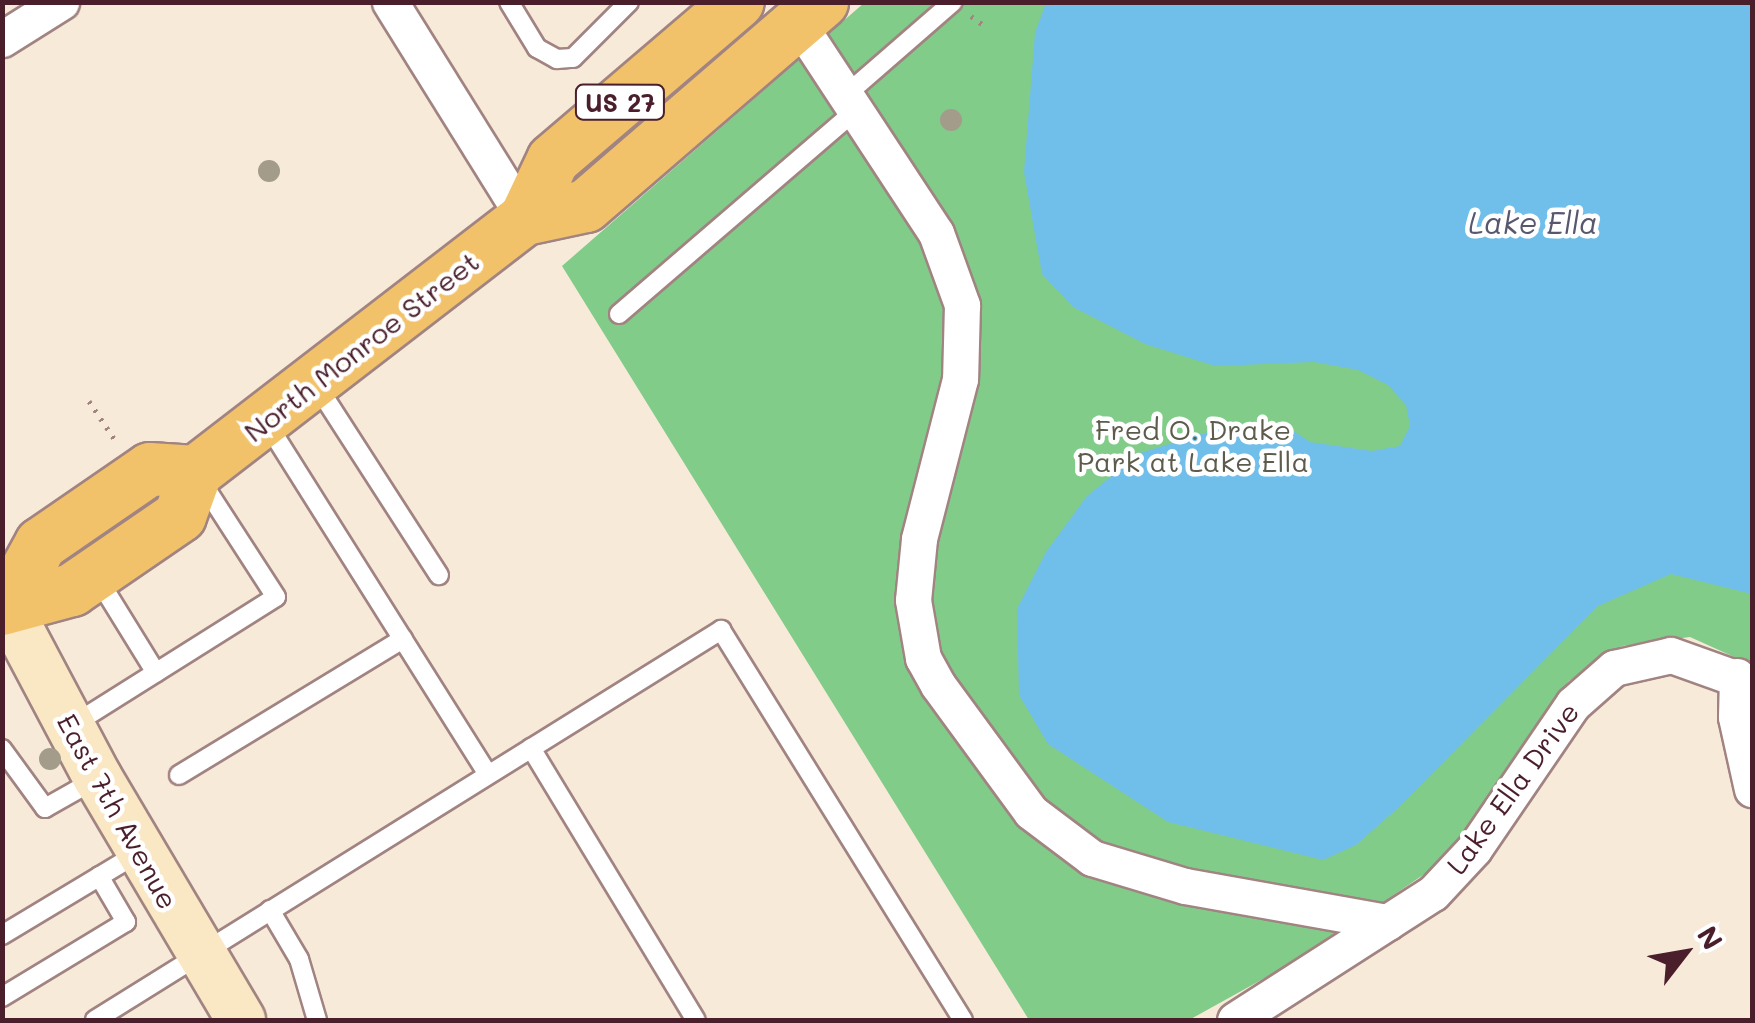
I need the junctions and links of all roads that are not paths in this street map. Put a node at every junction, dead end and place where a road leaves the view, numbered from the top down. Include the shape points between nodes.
1 (62, 2) edge
2 (390, 2) edge
3 (508, 2) edge
4 (629, 2) edge
5 (738, 2) edge
6 (952, 2) edge
7 (802, 10) edge
8 (2, 38) edge
9 (852, 102) junction
10 (524, 219) junction
11 (619, 314) dead end
12 (315, 383) junction
13 (266, 422) junction
14 (196, 472) junction
15 (95, 574) junction
16 (438, 575) dead end
17 (4, 604) edge
18 (403, 640) junction
19 (156, 672) junction
20 (1745, 680) edge
21 (71, 726) junction
22 (530, 748) junction
23 (2, 749) edge
24 (488, 774) junction
25 (179, 775) dead end
26 (98, 778) junction
27 (1752, 789) edge
28 (140, 852) junction
29 (99, 876) junction
30 (270, 910) junction
31 (1388, 922) junction
32 (2, 935) edge
33 (199, 954) junction
34 (2, 997) edge
35 (95, 1020) edge
36 (241, 1020) edge
37 (317, 1020) edge
38 (696, 1020) edge
39 (964, 1020) edge
40 (1235, 1020) edge

1 - 8 street
2 - 10 street
3 - 4 lane via 537,48 557,59 572,58
5 - 10 main road, North Monroe Street / US 27 via 553,160
6 - 9 lane
7 - 9 street
7 - 10 main road, North Monroe Street / US 27 via 586,206
9 - 11 lane
9 - 31 street via 936,233 962,304 960,378 919,539 913,600 924,658 938,685 1031,812 1092,858 1185,886
10 - 12 main road, North Monroe Street / US 27
12 - 13 main road, North Monroe Street / US 27
12 - 16 lane
13 - 14 main road, North Monroe Street / US 27
13 - 18 lane
14 - 15 main road via 180,516
14 - 17 main road via 150,469 41,544
14 - 19 lane via 276,596
15 - 17 main road via 72,590
15 - 19 lane
17 - 21 street, East 7th Avenue
18 - 24 lane
18 - 25 lane
19 - 21 lane
20 - 27 street via 1736,716
20 - 31 street, Lake Ella Drive via 1670,655 1614,668 1589,685 1461,865
21 - 26 street, East 7th Avenue
22 - 24 lane
22 - 38 lane
22 - 39 lane via 721,630
23 - 26 lane via 45,808
24 - 30 lane
26 - 28 street, East 7th Avenue
28 - 29 lane
28 - 33 street, East 7th Avenue
29 - 32 lane
29 - 34 lane via 126,922
30 - 33 lane
30 - 37 lane via 298,959
31 - 40 street, Lake Ella Drive
33 - 35 lane
33 - 36 street, East 7th Avenue

